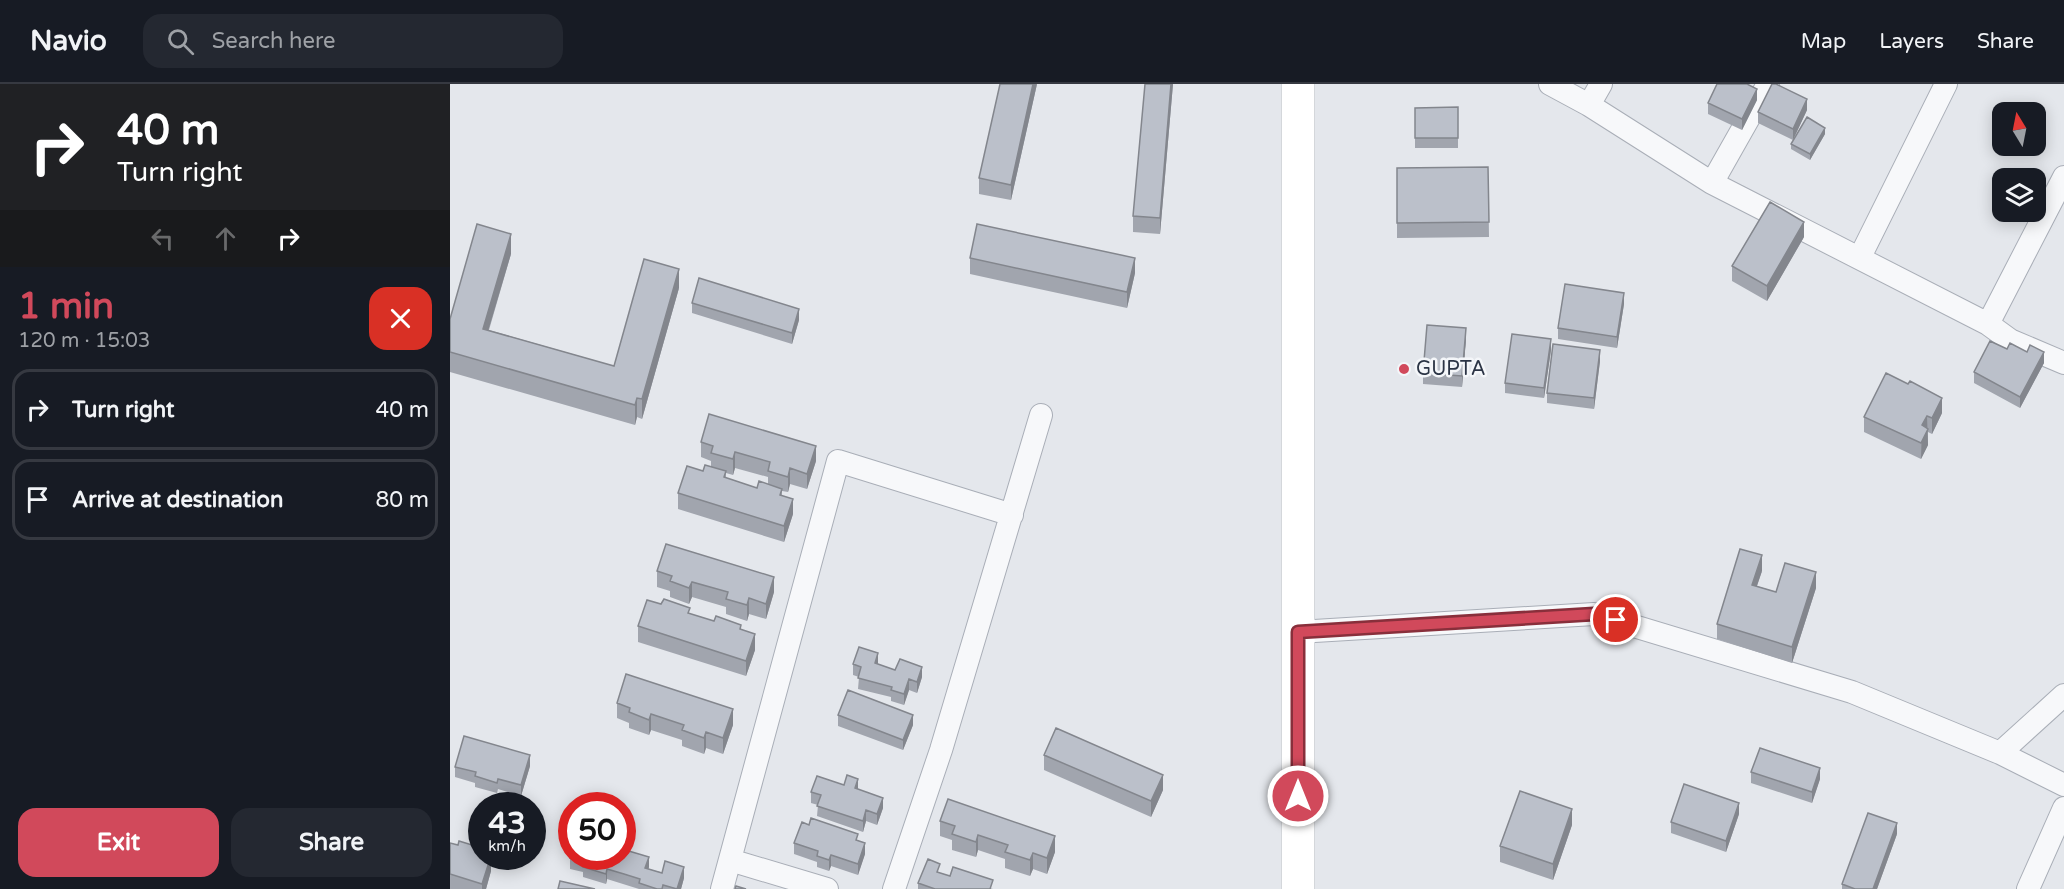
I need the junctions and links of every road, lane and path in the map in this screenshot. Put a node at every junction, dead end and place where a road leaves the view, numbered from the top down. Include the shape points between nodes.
1 (1298, 84) edge
2 (1550, 84) edge
3 (1601, 84) edge
4 (1768, 84) edge
5 (1946, 84) edge
6 (1589, 105) junction
7 (2064, 177) edge
8 (1712, 183) junction
9 (1860, 257) junction
10 (1988, 324) junction
11 (2064, 363) edge
12 (1041, 415) dead end
13 (1012, 515) junction
14 (1298, 632) junction
15 (2064, 695) edge
16 (2000, 753) junction
17 (2064, 785) edge
18 (2064, 808) edge
19 (730, 860) junction
20 (722, 889) edge
21 (827, 889) edge
22 (894, 889) edge
23 (1298, 889) edge
24 (2028, 889) edge

1 - 14 main road
2 - 6 street
3 - 6 street
4 - 8 street
5 - 9 street
6 - 8 street
7 - 10 street
8 - 9 street
9 - 10 street
10 - 11 street via 2010,340
12 - 13 street
13 - 19 street via 838,461
13 - 22 street
14 - 16 street via 1594,614 1852,692
14 - 23 main road
15 - 16 street
16 - 17 street
18 - 24 street
19 - 20 street
19 - 21 street

